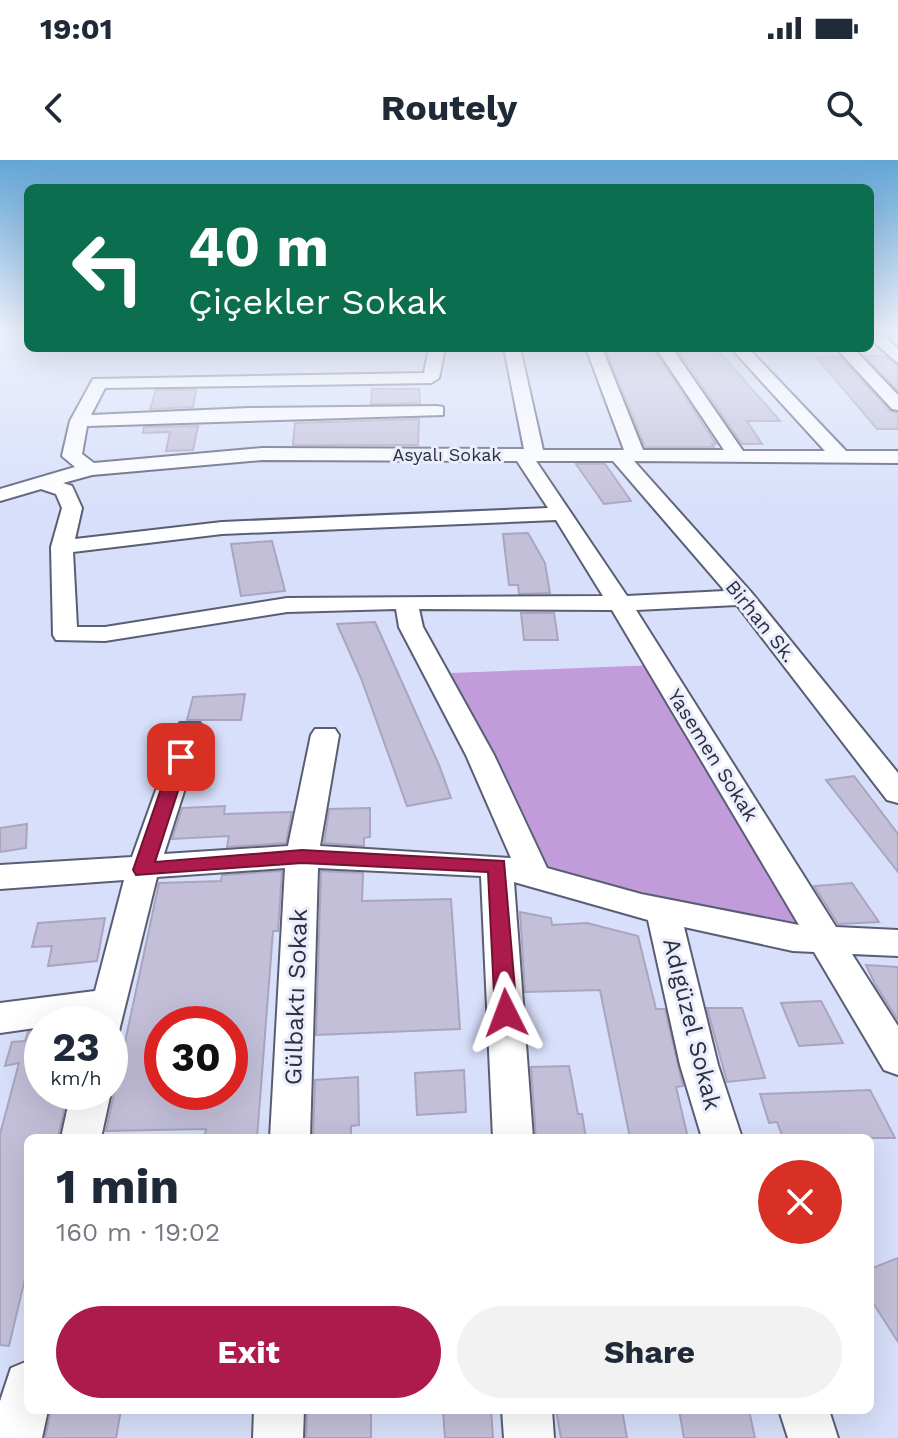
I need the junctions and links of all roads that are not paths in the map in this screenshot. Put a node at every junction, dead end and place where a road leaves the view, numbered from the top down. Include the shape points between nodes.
1 (95, 391) edge
2 (253, 391) edge
3 (433, 391) edge
4 (519, 391) edge
5 (607, 391) edge
6 (693, 391) edge
7 (779, 391) edge
8 (79, 421) junction
9 (441, 432) junction
10 (255, 433) junction
11 (529, 454) junction
12 (626, 454) junction
13 (737, 455) junction
14 (839, 455) junction
15 (898, 457) edge
16 (90, 469) junction
17 (44, 484) junction
18 (0, 495) edge
19 (560, 514) junction
20 (62, 547) junction
21 (743, 597) junction
22 (406, 602) junction
23 (620, 603) junction
24 (190, 729) dead end
25 (325, 735) dead end
26 (898, 793) edge
27 (302, 856) junction
28 (497, 866) junction
29 (143, 870) junction
30 (534, 875) junction
31 (0, 877) edge
32 (663, 911) junction
33 (828, 942) junction
34 (898, 943) edge
35 (109, 1006) edge
36 (24, 1017) edge
37 (0, 1018) edge
38 (898, 1059) edge
39 (87, 1110) edge
40 (82, 1134) edge
41 (290, 1134) edge
42 (513, 1134) edge
43 (721, 1134) edge
44 (24, 1404) edge
45 (279, 1414) edge
46 (527, 1414) edge
47 (805, 1414) edge
48 (17, 1438) edge
49 (278, 1438) edge
50 (529, 1438) edge
51 (813, 1438) edge

1 - 8 street
2 - 10 street
3 - 9 street
4 - 11 street
5 - 12 street
6 - 13 street
7 - 14 street
8 - 10 street
8 - 16 street via 72,456
9 - 10 street, Asyalı Sokak
9 - 10 street
9 - 11 street, Asyalı Sokak
10 - 16 street, Asyalı Sokak via 187,458
11 - 12 street, Asyalı Sokak
11 - 19 street, Yasemen Sokak
12 - 13 street, Asyalı Sokak
12 - 21 street, Birhan Sk.
13 - 14 street, Asyalı Sokak
14 - 15 street, Asyalı Sokak
16 - 17 street, Asyalı Sokak
17 - 18 street, Asyalı Sokak
17 - 20 street via 65,490 72,508
19 - 20 street via 222,528
19 - 23 street, Yasemen Sokak
20 - 22 street via 65,635 105,634 287,605
21 - 23 street
21 - 26 street, Birhan Sk.
22 - 23 street
22 - 30 street via 411,627 480,755
23 - 33 street, Yasemen Sokak
24 - 29 street
25 - 27 street, Gülbaktı Sokak
27 - 28 street
27 - 29 street
27 - 41 street, Gülbaktı Sokak
28 - 30 street
28 - 42 street
29 - 31 street
29 - 35 street
30 - 32 street
32 - 33 street
32 - 43 street, Adıgüzel Sokak
33 - 34 street
33 - 38 street, Yasemen Sokak
36 - 37 street
39 - 40 street
44 - 48 street
45 - 49 street
46 - 50 street
47 - 51 street

